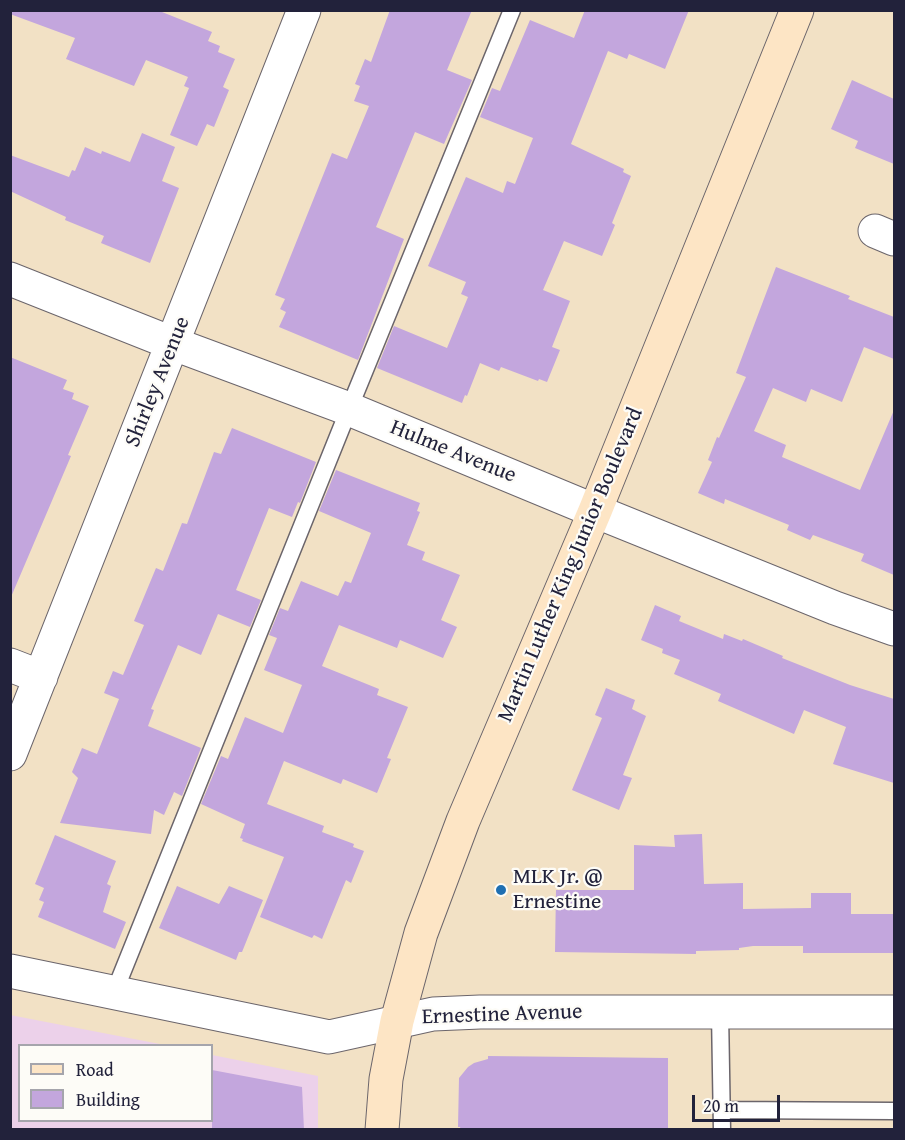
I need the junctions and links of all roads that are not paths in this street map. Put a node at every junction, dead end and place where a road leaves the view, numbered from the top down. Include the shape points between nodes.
1 (304, 10) edge
2 (512, 10) edge
3 (797, 10) edge
4 (10, 279) edge
5 (174, 344) junction
6 (349, 409) junction
7 (595, 511) junction
8 (894, 629) edge
9 (10, 665) edge
10 (41, 678) junction
11 (10, 754) edge
12 (10, 971) edge
13 (114, 993) junction
14 (720, 1012) junction
15 (894, 1012) edge
16 (397, 1021) junction
17 (722, 1110) junction
18 (894, 1112) edge
19 (382, 1130) edge
20 (722, 1130) edge

1 - 5 street, Shirley Avenue
2 - 6 lane
3 - 7 main road, Martin Luther King Junior Boulevard
4 - 5 street, Hulme Avenue
5 - 6 street, Hulme Avenue
5 - 10 street, Shirley Avenue
6 - 7 street, Hulme Avenue
6 - 13 lane
7 - 8 street, Hulme Avenue
7 - 16 main road, Martin Luther King Junior Boulevard via 460,830 421,933
9 - 10 street
10 - 11 street, Shirley Avenue
12 - 13 street, Ernestine Avenue
13 - 16 street, Ernestine Avenue via 329,1037
14 - 15 street, Ernestine Avenue
14 - 16 street, Ernestine Avenue via 480,1012 433,1014
14 - 17 lane
16 - 19 main road, Martin Luther King Junior Boulevard
17 - 18 lane
17 - 20 lane

